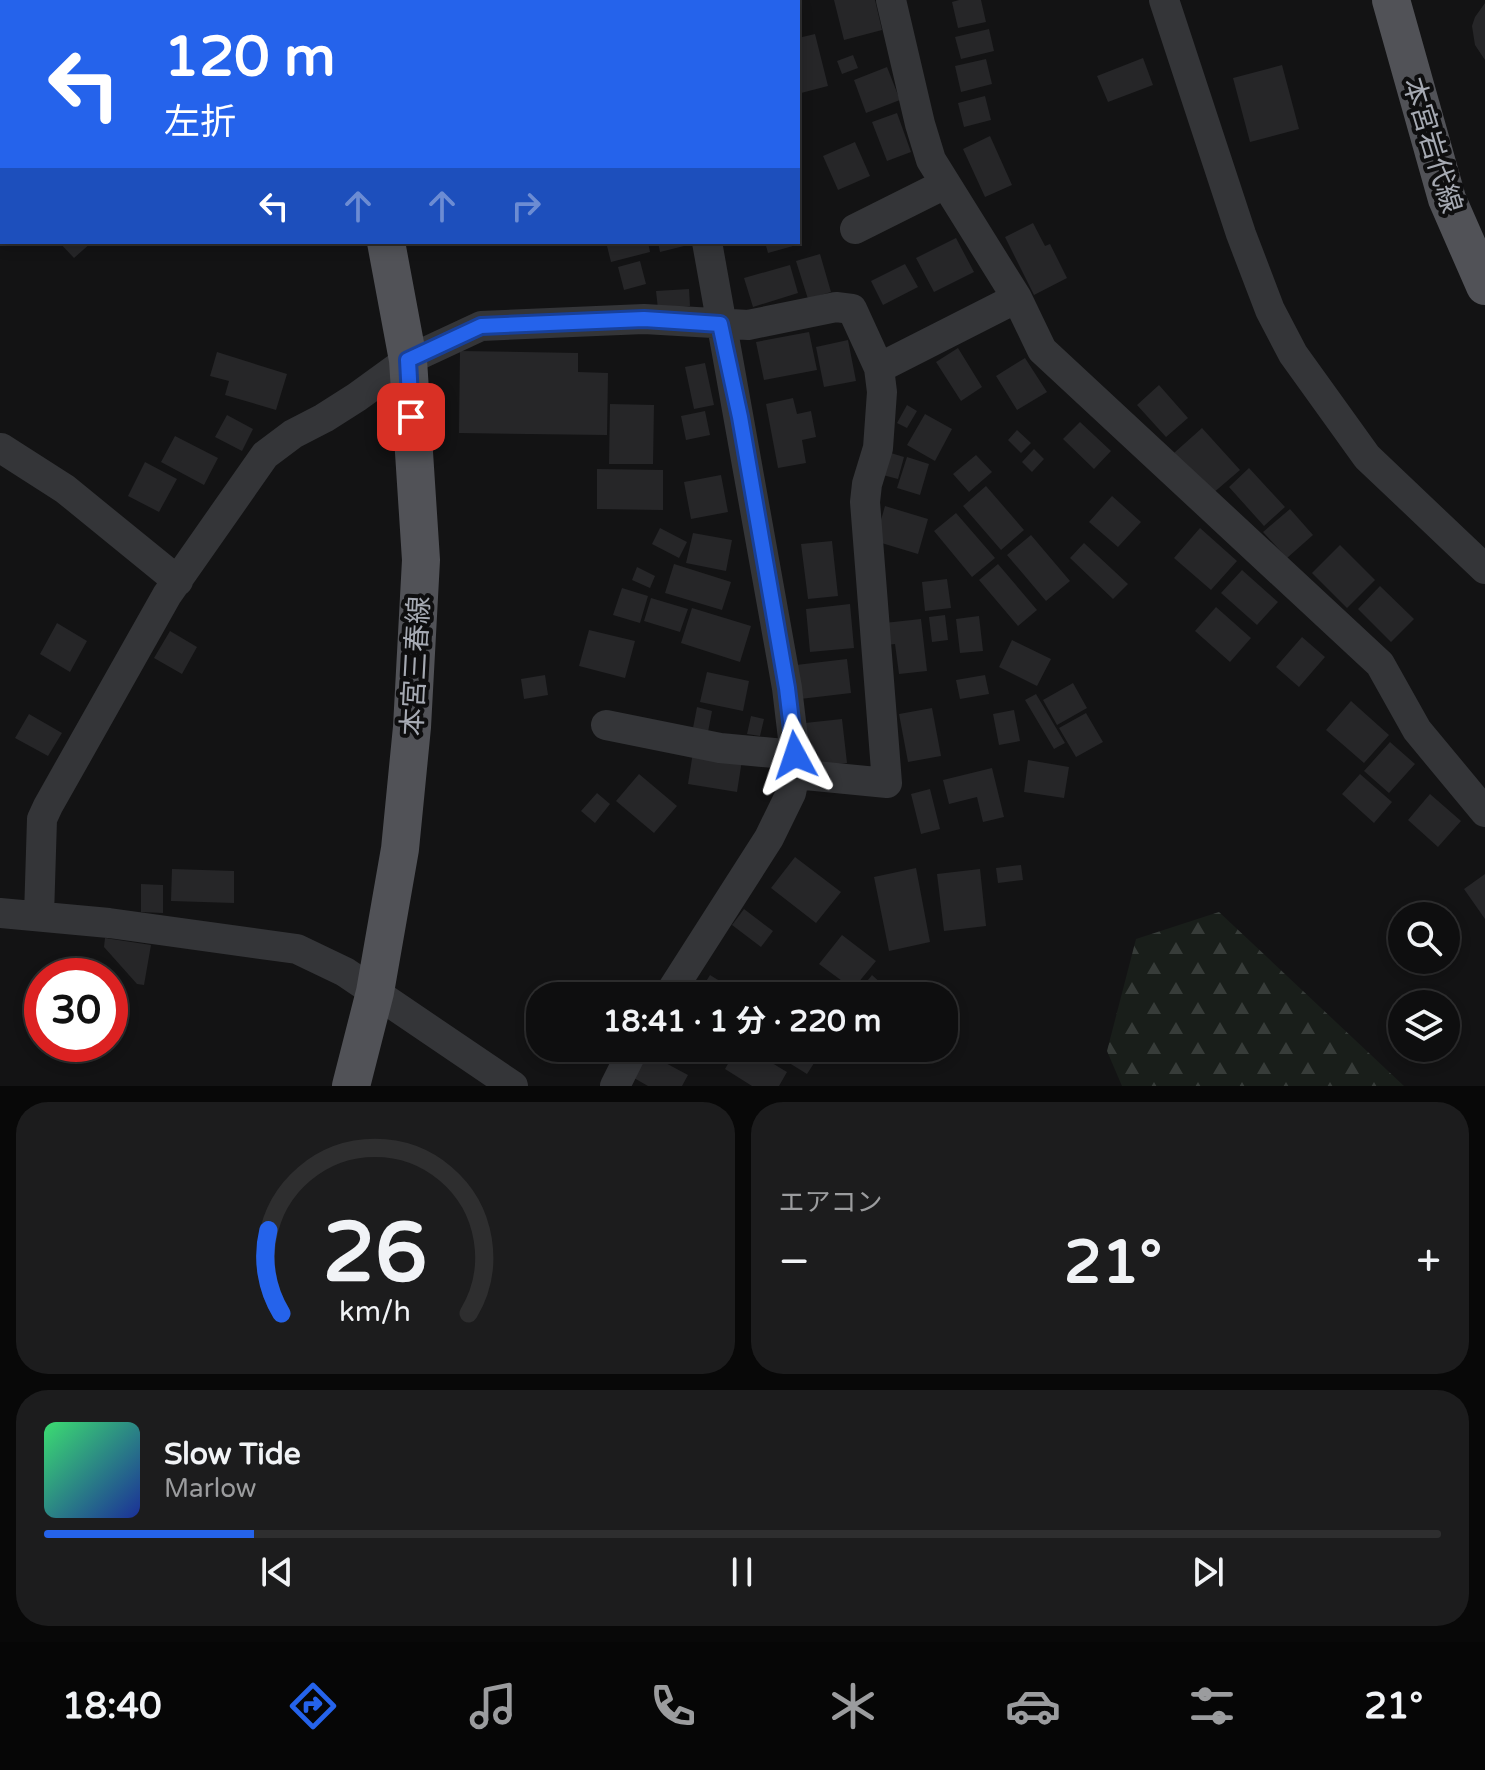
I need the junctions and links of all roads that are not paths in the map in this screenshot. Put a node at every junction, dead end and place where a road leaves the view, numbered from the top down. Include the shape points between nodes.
1 (891, 0) edge
2 (1164, 0) edge
3 (1391, 0) edge
4 (945, 184) junction
5 (855, 229) dead end
6 (386, 244) edge
7 (707, 244) edge
8 (1485, 286) edge
9 (1017, 298) junction
10 (720, 324) junction
11 (408, 360) junction
12 (879, 368) junction
13 (1, 448) edge
14 (1485, 569) edge
15 (178, 581) junction
16 (606, 725) dead end
17 (795, 764) junction
18 (1485, 812) edge
19 (0, 913) edge
20 (39, 916) junction
21 (677, 982) edge
22 (375, 992) junction
23 (627, 1062) edge
24 (351, 1086) edge
25 (513, 1086) edge
26 (615, 1086) edge

1 - 4 street via 920,124
2 - 14 street via 1241,234 1293,354 1367,457
3 - 8 main road, 本宮岩代線 via 1447,199
4 - 5 street
4 - 9 street
6 - 11 main road, 本宮三春線
7 - 10 street
9 - 12 street
9 - 18 street via 1042,350 1380,664 1417,730
10 - 11 street via 644,319 481,326
10 - 12 street via 748,325 836,307 852,309
10 - 17 street via 787,688
11 - 15 street via 265,455
11 - 22 main road, 本宮三春線 via 421,560 400,849
12 - 17 street via 878,448 865,502 887,783
13 - 15 street via 65,489
15 - 20 street via 42,819
16 - 17 street
17 - 21 street via 791,793 769,838
19 - 20 street
20 - 22 street via 297,949
22 - 24 main road, 本宮三春線
22 - 25 street
23 - 26 street

